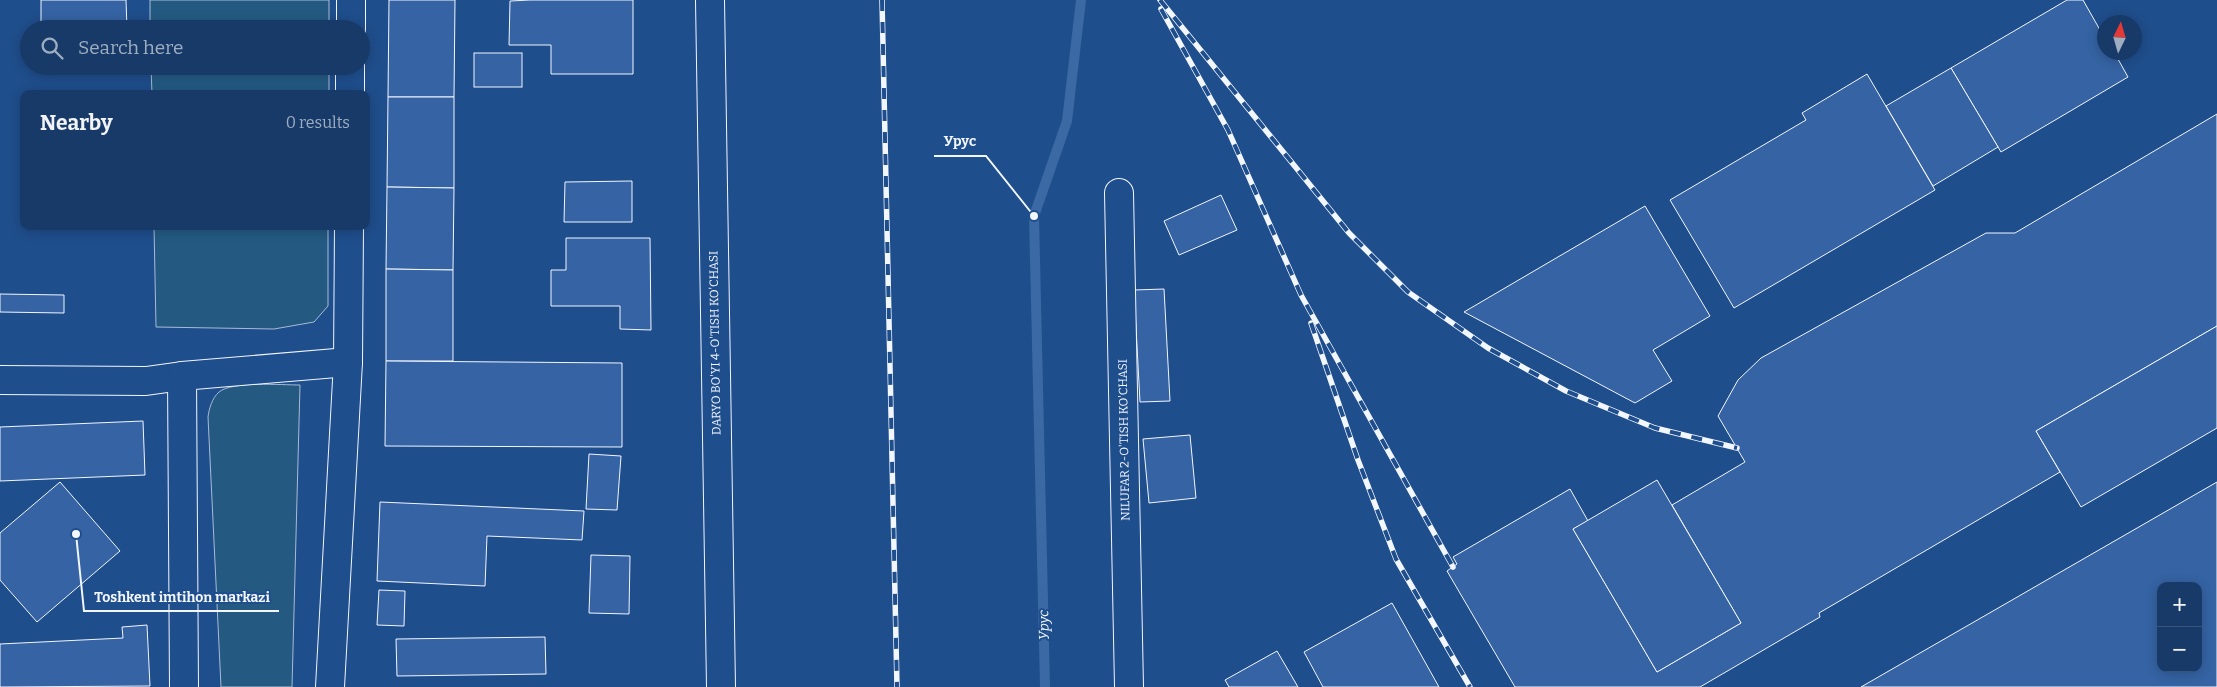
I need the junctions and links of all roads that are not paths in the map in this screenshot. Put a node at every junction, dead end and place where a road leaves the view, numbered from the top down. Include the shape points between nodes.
1 (351, 0) edge
2 (710, 0) edge
3 (351, 20) edge
4 (350, 75) edge
5 (350, 90) edge
6 (1118, 193) dead end
7 (349, 230) edge
8 (348, 362) junction
9 (182, 376) junction
10 (0, 380) edge
11 (184, 687) edge
12 (330, 687) edge
13 (721, 687) edge
14 (1129, 687) edge

1 - 3 street
2 - 13 street, DARYO BO'YI 4-O'TISH KO'CHASI
4 - 5 street
6 - 14 street, NILUFAR 2-O'TISH KO'CHASI
7 - 8 street
8 - 9 street
8 - 12 street
9 - 10 street via 146,380
9 - 11 street

